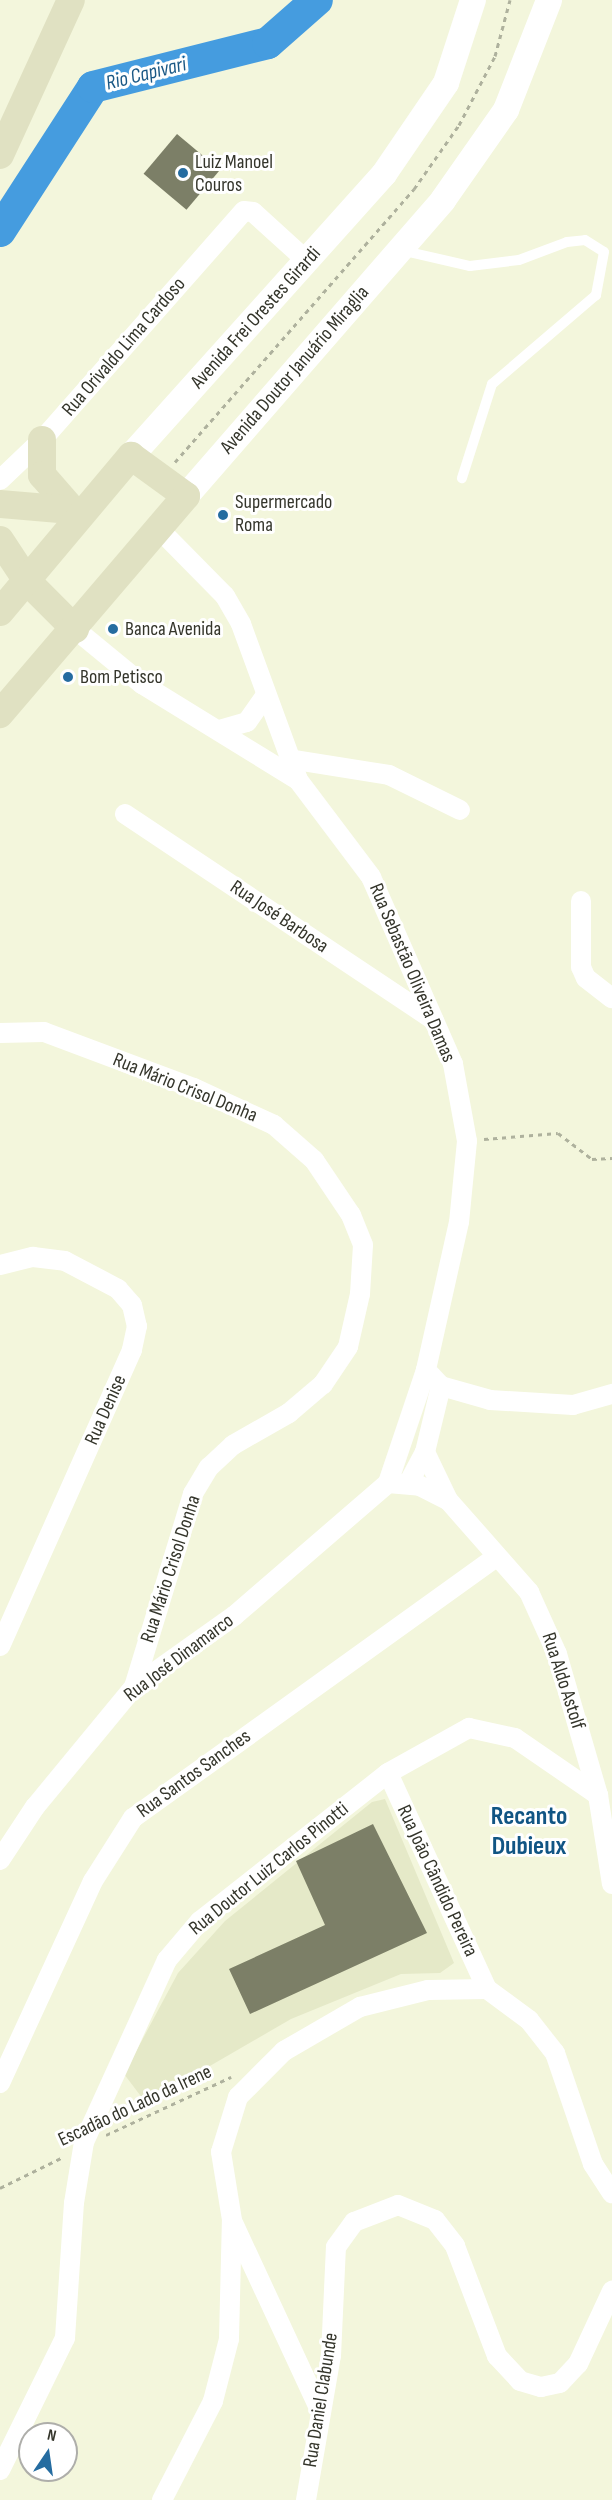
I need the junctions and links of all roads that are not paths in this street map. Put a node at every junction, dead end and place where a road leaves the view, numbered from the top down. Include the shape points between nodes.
1 (71, 0) edge
2 (473, 0) edge
3 (549, 0) edge
4 (0, 155) edge
5 (399, 250) junction
6 (307, 261) junction
7 (42, 440) junction
8 (131, 456) junction
9 (462, 478) dead end
10 (0, 480) edge
11 (186, 496) junction
12 (0, 504) edge
13 (76, 509) junction
14 (159, 530) junction
15 (0, 540) edge
16 (27, 581) junction
17 (0, 612) edge
18 (75, 629) junction
19 (266, 695) junction
20 (0, 714) edge
21 (219, 730) junction
22 (289, 759) junction
23 (298, 780) junction
24 (460, 810) dead end
25 (124, 814) dead end
26 (581, 901) dead end
27 (612, 998) edge
28 (434, 1020) junction
29 (0, 1033) edge
30 (0, 1265) edge
31 (426, 1370) junction
32 (441, 1386) junction
33 (612, 1394) edge
34 (425, 1452) junction
35 (398, 1484) junction
36 (448, 1500) junction
37 (496, 1557) junction
38 (0, 1646) edge
39 (134, 1687) junction
40 (388, 1773) junction
41 (598, 1796) junction
42 (0, 1860) edge
43 (612, 1884) edge
44 (487, 1989) junction
45 (0, 2083) edge
46 (612, 2193) edge
47 (232, 2220) junction
48 (612, 2291) edge
49 (321, 2412) junction
50 (0, 2470) edge
51 (162, 2500) edge
52 (306, 2500) edge

1 - 4 main road
2 - 6 street, Avenida Frei Orestes Girardi via 446,83 417,129
3 - 5 street, Avenida Doutor Januário Miraglia via 506,110 443,200
5 - 9 lane via 470,266 519,260 567,242 585,240 604,252 596,295 492,384
5 - 11 street, Avenida Doutor Januário Miraglia
6 - 7 street, Rua Orivaldo Lima Cardoso via 253,212 244,211
6 - 8 street, Avenida Frei Orestes Girardi
7 - 10 street, Rua Orivaldo Lima Cardoso
7 - 13 main road via 42,475
8 - 11 main road
8 - 13 main road, Avenida Frei Orestes Girardi
11 - 14 main road, Avenida Doutor Januário Miraglia
12 - 13 main road
13 - 16 main road, Avenida Frei Orestes Girardi
14 - 18 main road, Avenida Doutor Januário Miraglia
14 - 19 street, Rua Sebastão Oliveira Damas via 225,596
15 - 16 main road
16 - 17 main road, Avenida Frei Orestes Girardi
16 - 18 main road
18 - 20 main road, Avenida Doutor Januário Miraglia
18 - 21 street via 142,684
19 - 21 street via 247,722
19 - 22 street, Rua Sebastão Oliveira Damas
21 - 23 street
22 - 23 street, Rua Sebastão Oliveira Damas
22 - 24 street via 389,775
23 - 28 street, Rua Sebastão Oliveira Damas via 371,877
25 - 28 street, Rua José Barbosa
26 - 27 street via 581,967 586,978
28 - 31 street, Rua Sebastão Oliveira Damas via 453,1064 467,1141 459,1222
29 - 39 street, Rua Mário Crisol Donha via 44,1032 194,1088 274,1125 314,1160 351,1215 363,1245 360,1294 348,1347 330,1375 289,1413 233,1445 209,1467 193,1494
30 - 38 street, Rua Denise via 33,1257 65,1261 118,1289 132,1305 137,1326 132,1350
31 - 32 street
31 - 35 street, Rua Sebastão Oliveira Damas
32 - 33 street via 490,1400 538,1406 573,1405
32 - 34 street
34 - 35 street
34 - 36 street
35 - 36 street, Rua Aldo Astolf
35 - 39 street, Rua José Dinamarco via 234,1616
36 - 37 street, Rua Aldo Astolf
37 - 41 street, Rua Aldo Astolf via 529,1592 557,1654
37 - 45 street, Rua Santos Sanches via 133,1818 93,1881
39 - 42 street, Rua José Dinamarco via 35,1807
40 - 41 street, Rua Doutor Luiz Carlos Pinotti via 469,1728 515,1738
40 - 44 street, Rua João Cândido Pereira
40 - 50 street, Rua Doutor Luiz Carlos Pinotti via 200,1921 167,1960 83,2146 65,2338 33,2413
41 - 43 street, Rua Aldo Astolf
44 - 46 street via 545,2036 592,2164
44 - 47 street via 428,1990 370,2003 284,2051 238,2097 226,2123 221,2152
47 - 49 street
47 - 51 street via 231,2310 222,2370 194,2444
48 - 49 street, Rua Daniel Clabunde via 578,2364 560,2383 541,2387 520,2381 496,2356 454,2246 435,2220 398,2205 376,2211 354,2222 336,2247 332,2356
49 - 52 street, Rua Daniel Clabunde

